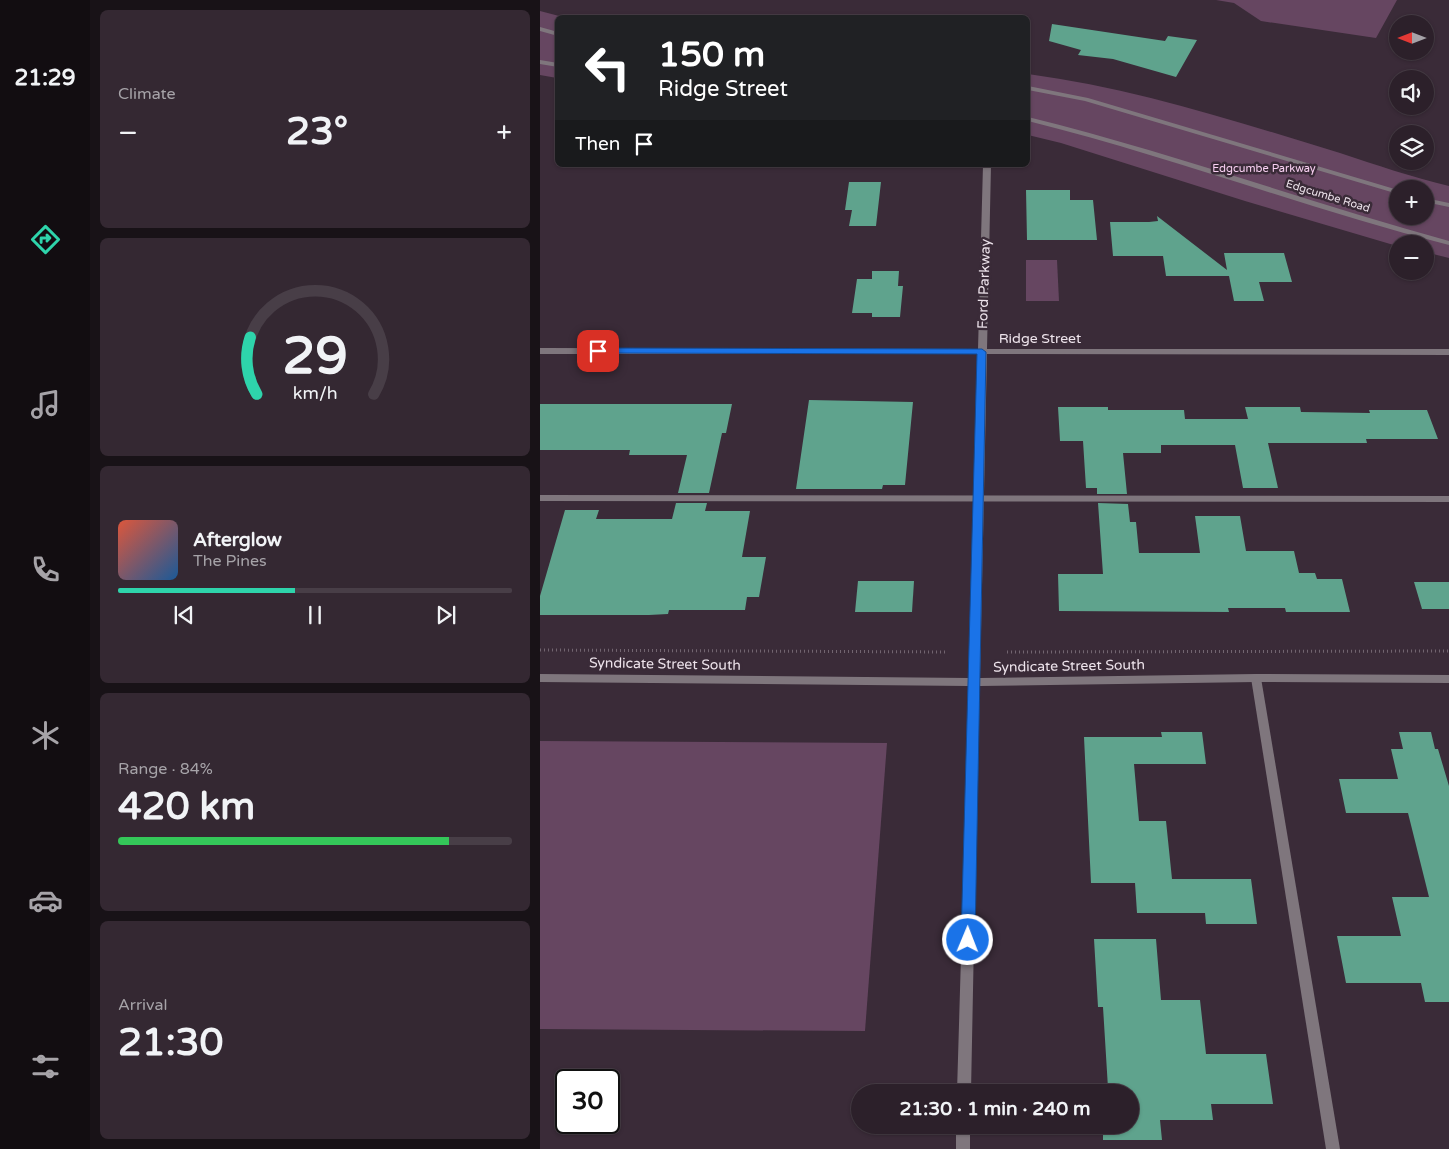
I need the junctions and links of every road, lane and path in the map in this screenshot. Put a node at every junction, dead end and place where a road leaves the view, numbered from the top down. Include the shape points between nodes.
1 (540, 29) edge
2 (555, 33) edge
3 (540, 62) edge
4 (555, 64) edge
5 (1030, 88) edge
6 (1030, 119) edge
7 (987, 167) edge
8 (1389, 189) edge
9 (1434, 202) edge
10 (1449, 205) edge
11 (1449, 243) edge
12 (540, 351) edge
13 (982, 352) junction
14 (1449, 352) edge
15 (540, 498) edge
16 (979, 498) junction
17 (1449, 499) edge
18 (540, 650) edge
19 (1449, 651) edge
20 (948, 652) dead end
21 (1007, 652) dead end
22 (540, 678) edge
23 (1256, 678) junction
24 (1449, 679) edge
25 (974, 682) junction
26 (964, 1084) edge
27 (963, 1134) edge
28 (963, 1149) edge
29 (1334, 1149) edge

1 - 2 street
3 - 4 street
5 - 8 street, Edgcumbe Road via 1086,99
6 - 11 street, Edgcumbe Road via 1097,136
7 - 13 street, Ford Parkway
9 - 10 street
12 - 13 street, Ridge Street
13 - 14 street, Ridge Street
13 - 16 street, Ford Parkway
15 - 16 street
16 - 17 street
16 - 25 street, Ford Parkway
18 - 20 path
19 - 21 path
22 - 25 street, Syndicate Street South
23 - 24 street, Syndicate Street South
23 - 25 street, Syndicate Street South
23 - 29 street
25 - 26 street, Ford Parkway
27 - 28 street

